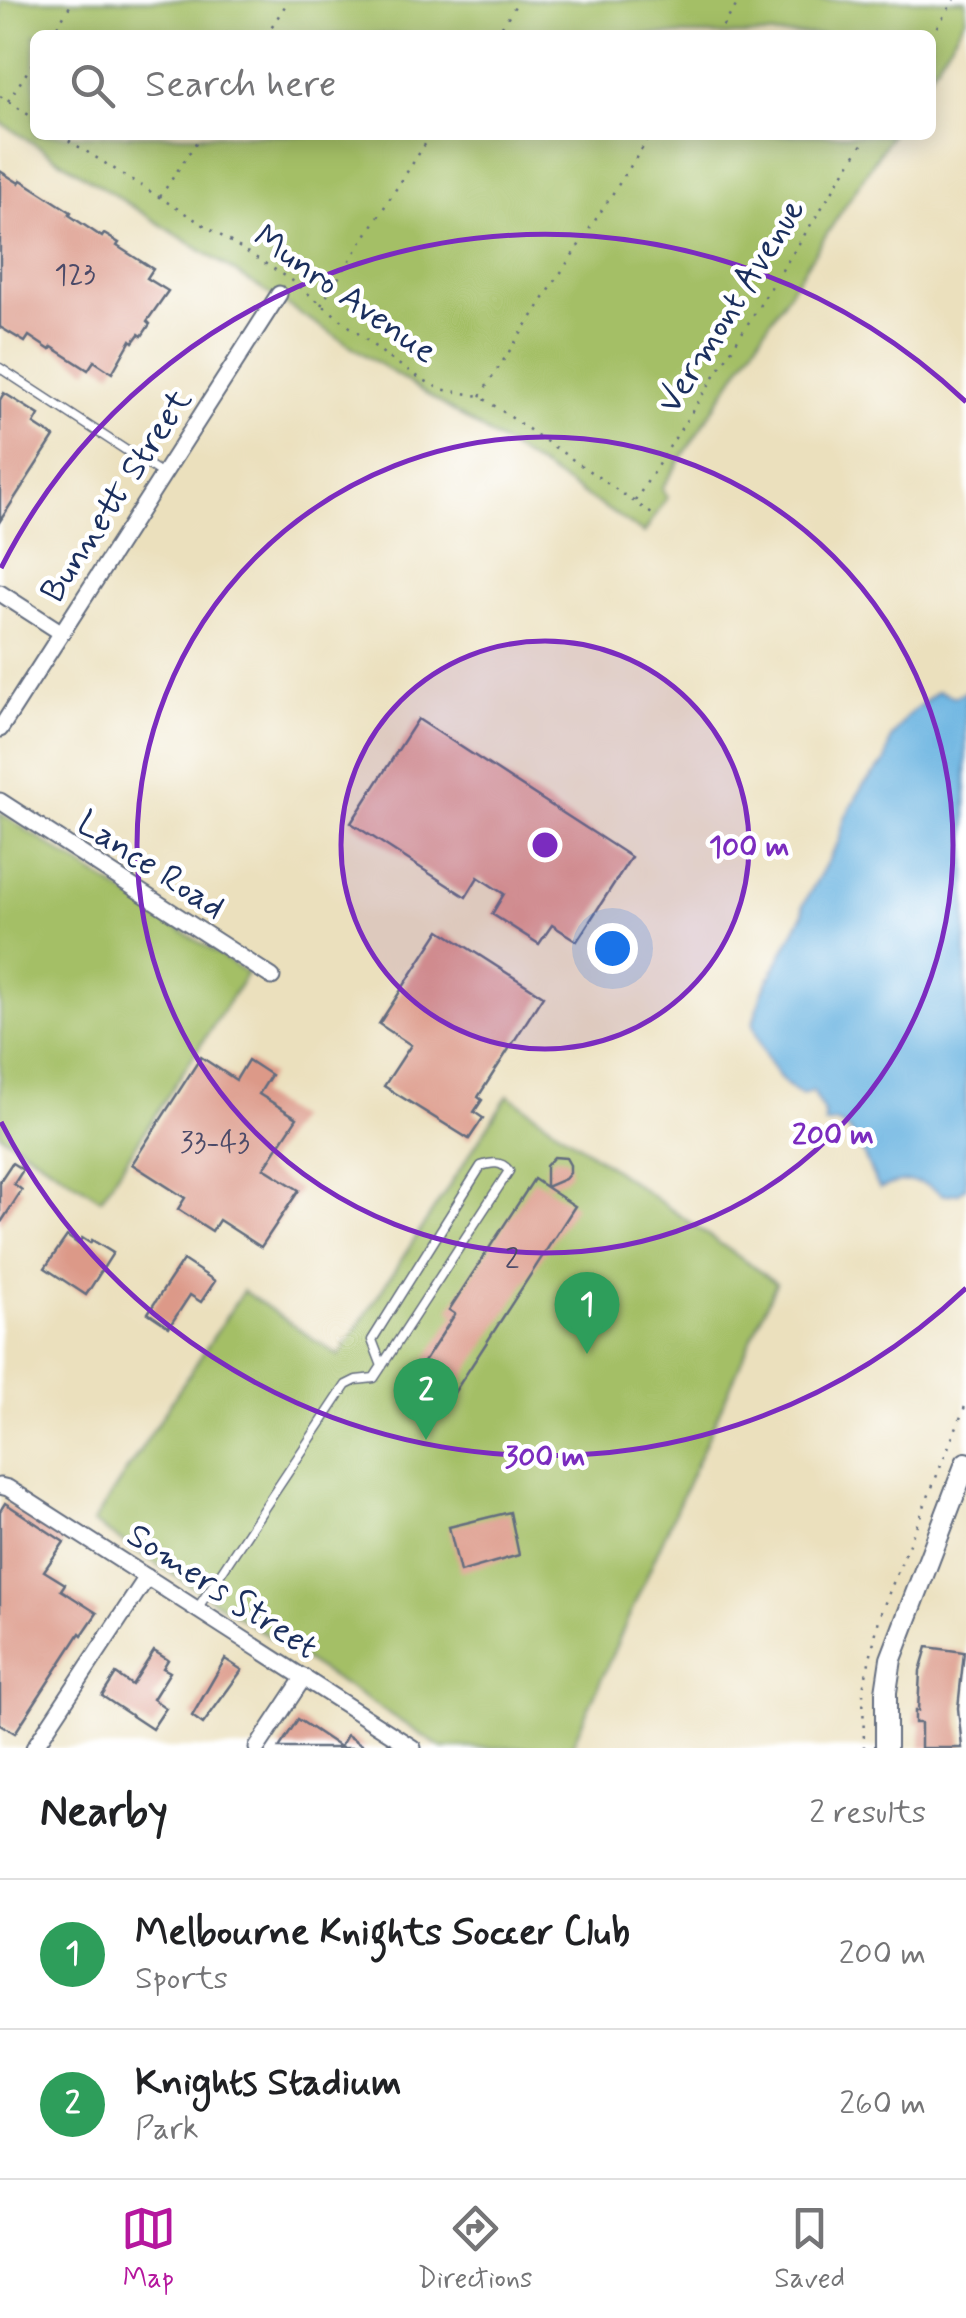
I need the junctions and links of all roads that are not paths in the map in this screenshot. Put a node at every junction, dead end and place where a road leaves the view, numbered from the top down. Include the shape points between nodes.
1 (279, 294) dead end
2 (0, 368) edge
3 (164, 475) junction
4 (0, 593) edge
5 (62, 633) junction
6 (0, 729) edge
7 (0, 802) edge
8 (272, 977) dead end
9 (382, 1366) junction
10 (966, 1462) edge
11 (0, 1486) edge
12 (148, 1577) junction
13 (198, 1608) junction
14 (304, 1677) junction
15 (34, 1748) edge
16 (256, 1748) edge
17 (413, 1748) edge
18 (886, 1748) edge

1 - 3 street, Bunnett Street
2 - 3 lane
3 - 5 street, Bunnett Street
4 - 5 street
5 - 6 street, Bunnett Street
7 - 8 street, Lance Road
9 - 9 lane via 509,1171 505,1166 481,1166 372,1340
9 - 13 lane via 374,1378 346,1385
10 - 18 street via 891,1659
11 - 12 street, Somers Street
12 - 13 street, Somers Street
12 - 15 street
13 - 14 street, Somers Street
14 - 16 street
14 - 17 street, Somers Street

